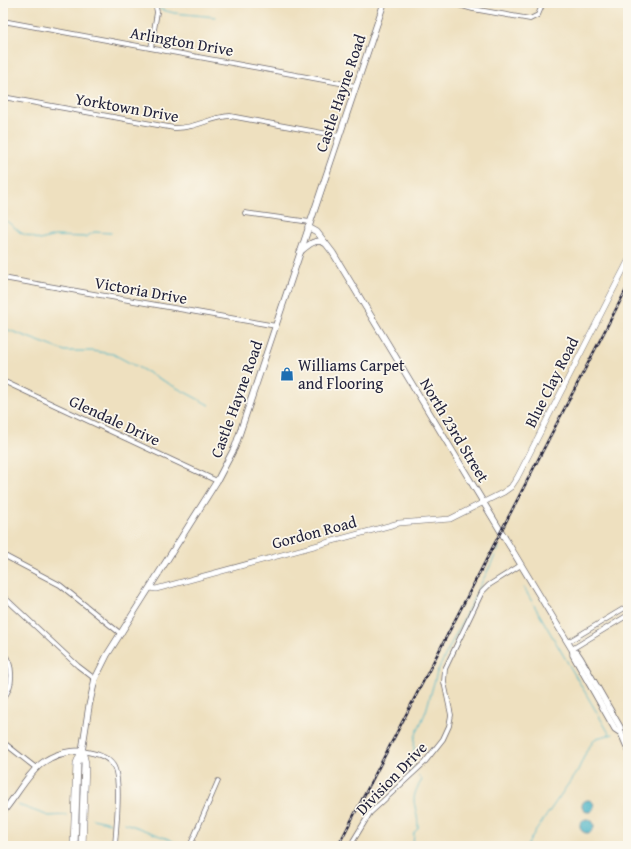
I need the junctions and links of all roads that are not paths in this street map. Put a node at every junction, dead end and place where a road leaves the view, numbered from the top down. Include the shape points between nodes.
1 (155, 3) edge
2 (384, 3) edge
3 (451, 3) edge
4 (544, 3) edge
5 (3, 21) edge
6 (151, 48) junction
7 (356, 86) junction
8 (3, 96) edge
9 (339, 136) junction
10 (245, 213) dead end
11 (309, 225) junction
12 (328, 245) junction
13 (299, 254) junction
14 (628, 261) edge
15 (3, 278) edge
16 (276, 326) junction
17 (3, 381) edge
18 (217, 481) junction
19 (483, 502) junction
20 (3, 555) edge
21 (521, 565) junction
22 (150, 588) junction
23 (3, 596) edge
24 (628, 606) edge
25 (628, 615) edge
26 (121, 634) junction
27 (568, 642) junction
28 (572, 650) junction
29 (3, 654) edge
30 (95, 679) junction
31 (3, 698) edge
32 (3, 742) edge
33 (628, 749) edge
34 (82, 751) junction
35 (36, 768) junction
36 (218, 781) dead end
37 (3, 812) edge
38 (74, 846) edge
39 (82, 846) edge
40 (115, 846) edge
41 (190, 846) edge
42 (350, 846) edge

1 - 6 street
2 - 7 main road, Castle Hayne Road
3 - 4 street via 466,8 534,18 540,13
5 - 6 street, Arlington Drive
6 - 7 street, Arlington Drive
7 - 9 main road, Castle Hayne Road
8 - 9 street, Yorktown Drive via 174,128 190,128 218,117 235,116
9 - 11 main road, Castle Hayne Road
10 - 11 street
11 - 12 main road, North 23rd Street
11 - 13 main road, Castle Hayne Road
12 - 13 main road via 316,241
12 - 19 main road, North 23rd Street
13 - 16 main road, Castle Hayne Road
14 - 19 street, Blue Clay Road via 517,478 507,490
15 - 16 street, Victoria Drive
16 - 18 main road, Castle Hayne Road via 239,436
17 - 18 street, Glendale Drive
18 - 22 main road, Castle Hayne Road
19 - 21 main road, North 23rd Street
19 - 22 street, Gordon Road via 447,520 399,523 156,589
20 - 26 street via 60,585
21 - 27 main road, North 23rd Street
21 - 42 street, Division Drive via 484,589 446,666 444,682 451,715 443,739 424,763 370,813
22 - 26 main road, Castle Hayne Road
23 - 30 street
24 - 27 street
25 - 28 street
26 - 30 main road, Castle Hayne Road
27 - 28 main road, North 23rd Street
28 - 33 main road, North 23rd Street via 581,659 614,715
29 - 31 street via 10,666 10,676 9,690
30 - 34 main road, Castle Hayne Road via 88,706
32 - 35 street
34 - 35 main road via 61,753 45,760
34 - 38 highway via 77,763
34 - 39 highway via 85,763
34 - 40 street via 105,757 116,771
35 - 37 main road
36 - 41 street

